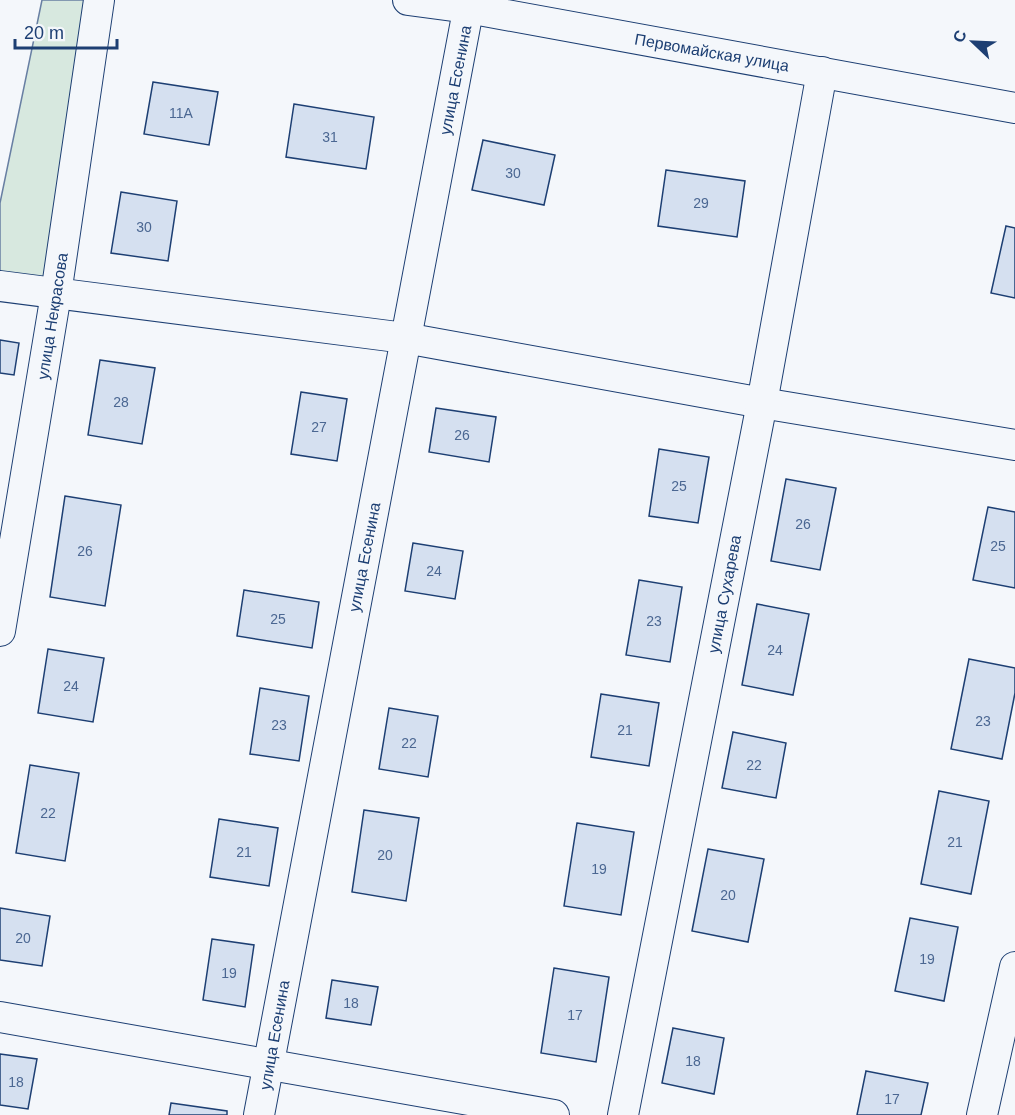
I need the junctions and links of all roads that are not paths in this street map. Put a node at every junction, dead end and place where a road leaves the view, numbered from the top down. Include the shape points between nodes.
1 (99, 0) edge
2 (408, 0) edge
3 (469, 4) edge
4 (822, 72) junction
5 (1015, 108) edge
6 (0, 286) edge
7 (56, 294) junction
8 (405, 338) junction
9 (762, 403) junction
10 (1015, 445) edge
11 (0, 631) edge
12 (1015, 967) edge
13 (0, 1017) edge
14 (268, 1063) junction
15 (259, 1115) edge
16 (554, 1115) edge
17 (623, 1115) edge
18 (982, 1115) edge

1 - 7 street, улица Некрасова
2 - 3 street, Первомайская улица
3 - 4 street, Первомайская улица
3 - 8 street, улица Есенина
4 - 5 street, Первомайская улица
4 - 9 street, улица Сухарева
6 - 7 street
7 - 8 street
7 - 11 street, улица Некрасова
8 - 9 street
8 - 14 street, улица Есенина
9 - 10 street
9 - 17 street, улица Сухарева
12 - 18 street
13 - 14 street
14 - 15 street, улица Есенина
14 - 16 street

